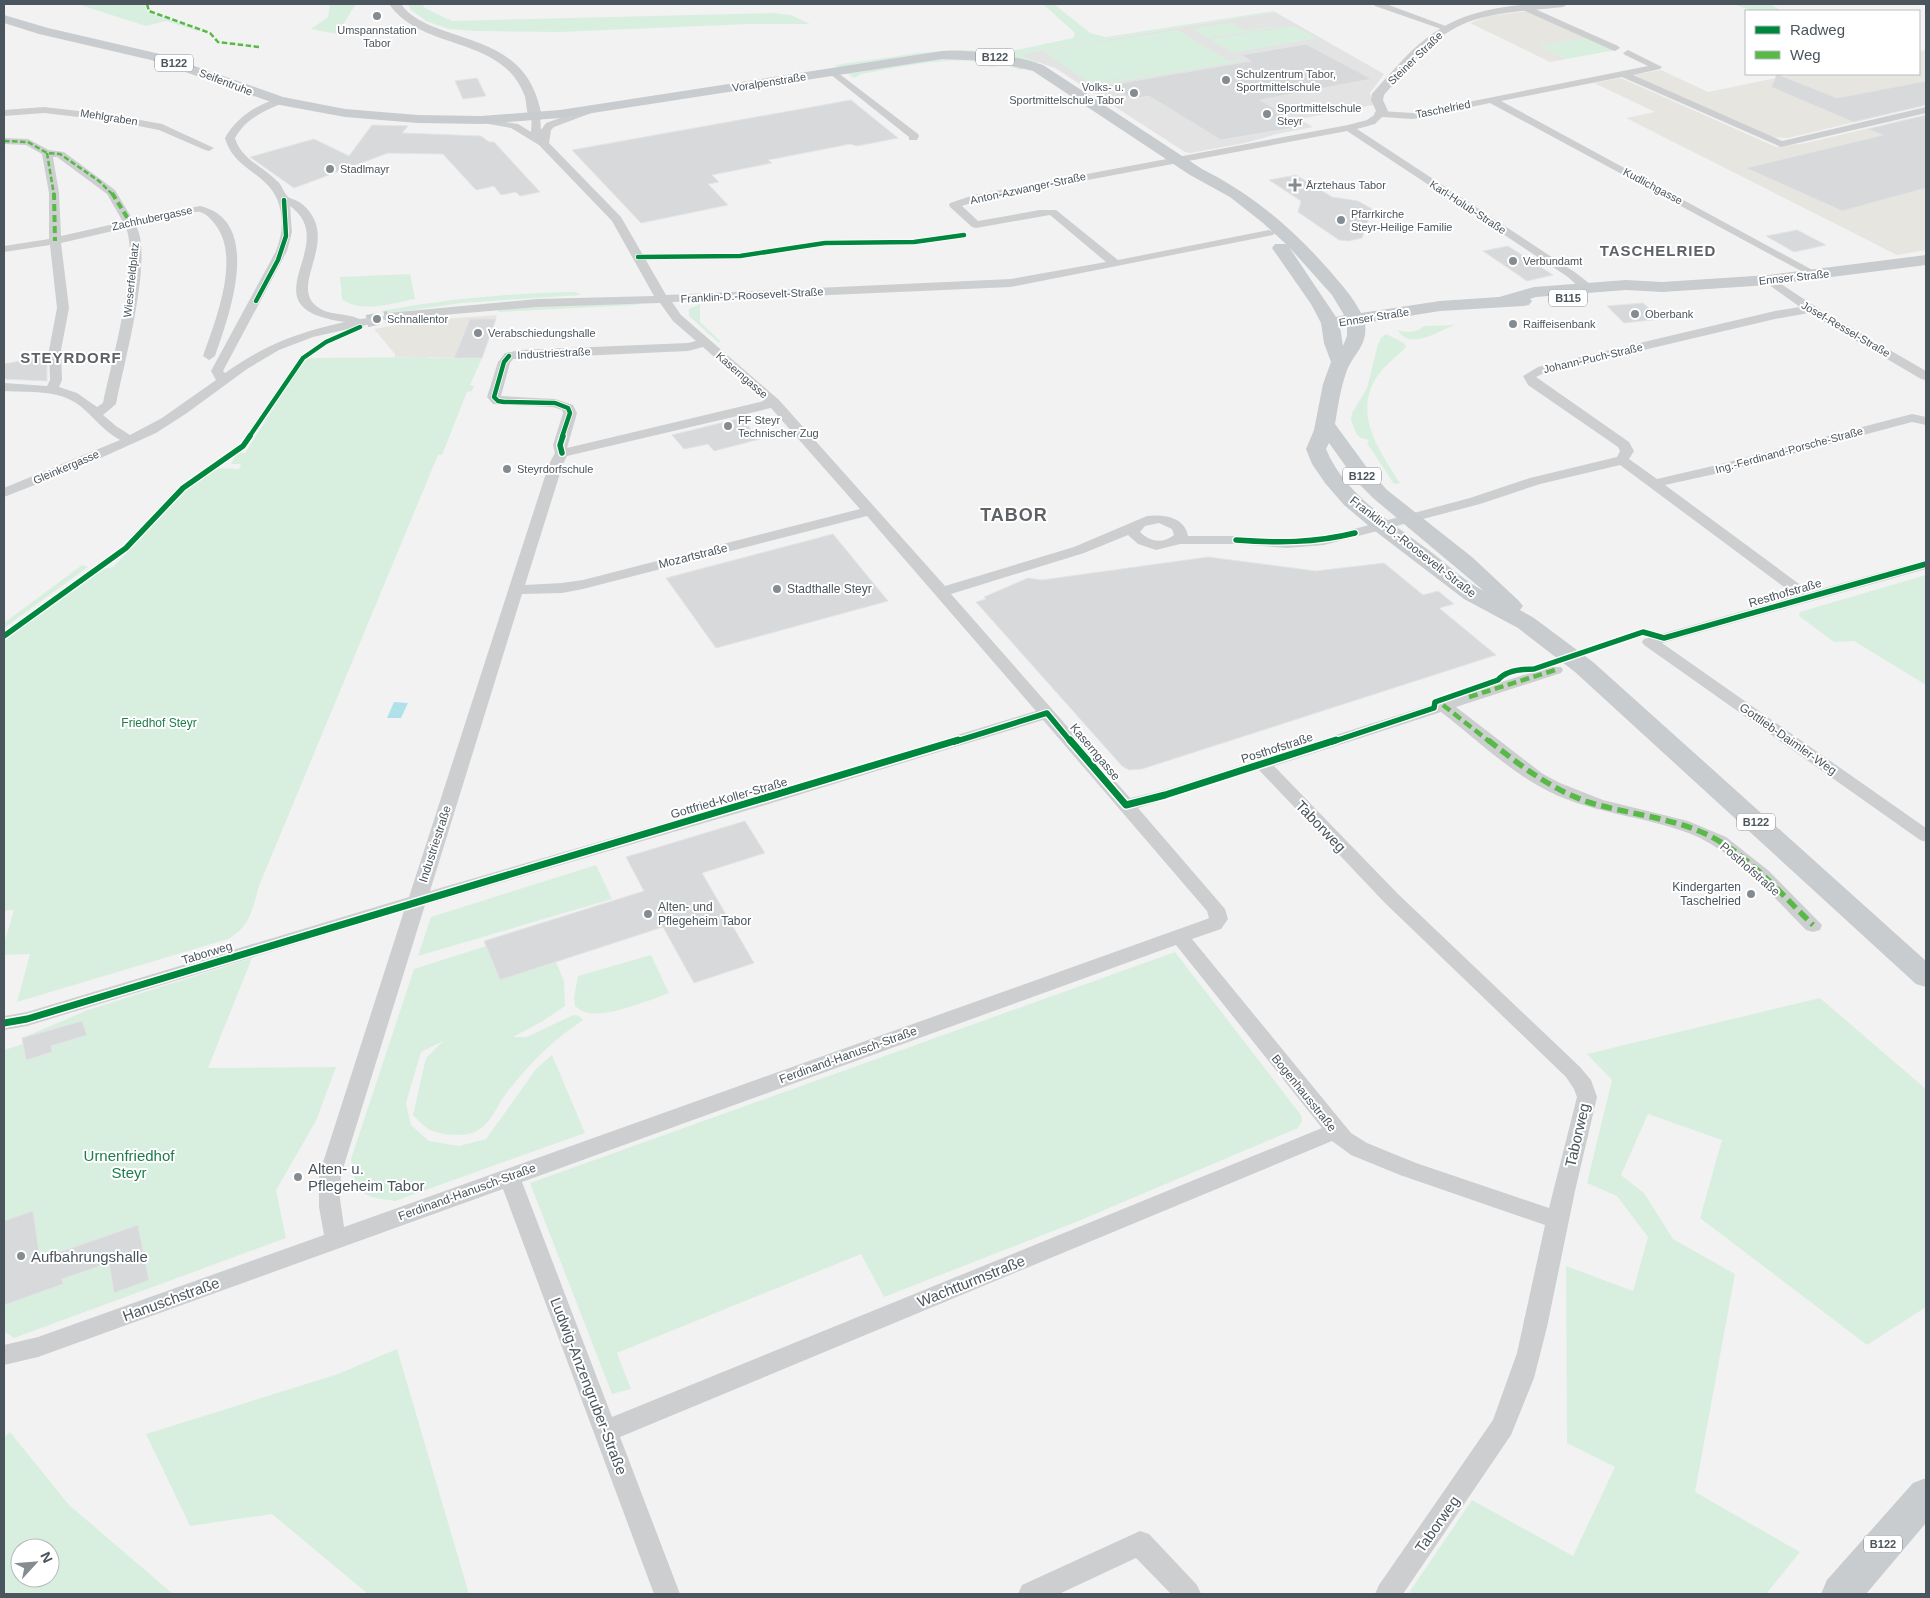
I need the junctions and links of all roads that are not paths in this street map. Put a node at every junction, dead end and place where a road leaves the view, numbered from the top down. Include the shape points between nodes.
1 (395, 4) edge
2 (1378, 4) edge
3 (1563, 4) edge
4 (1526, 8) junction
5 (4, 19) edge
6 (1447, 28) junction
7 (1614, 48) dead end
8 (1628, 53) dead end
9 (833, 72) junction
10 (1624, 74) junction
11 (1491, 100) junction
12 (280, 101) junction
13 (591, 110) junction
14 (1926, 110) edge
15 (333, 111) joint
16 (4, 113) edge
17 (1380, 114) junction
18 (535, 117) junction
19 (481, 120) junction
20 (1349, 128) junction
21 (913, 138) dead end
22 (4, 141) edge
23 (544, 144) junction
24 (209, 148) dead end
25 (46, 153) junction
26 (1177, 160) junction
27 (1196, 172) junction
28 (284, 200) junction
29 (130, 222) junction
30 (1269, 233) junction
31 (55, 241) junction
32 (4, 248) edge
33 (1926, 260) edge
34 (1115, 263) junction
35 (1814, 275) junction
36 (1769, 280) junction
37 (1586, 287) junction
38 (1662, 287) junction
39 (1338, 291) junction
40 (662, 298) junction
41 (1505, 301) junction
42 (1481, 305) junction
43 (1440, 306) junction
44 (1811, 309) junction
45 (388, 317) tunnel mouth
46 (1330, 323) junction
47 (1356, 323) junction
48 (705, 343) junction
49 (209, 356) dead end
50 (1341, 363) junction
51 (1926, 376) edge
52 (224, 379) junction
53 (4, 387) edge
54 (51, 391) junction
55 (774, 403) junction
56 (96, 413) junction
57 (1926, 421) edge
58 (1325, 425) junction
59 (129, 440) junction
60 (562, 453) junction
61 (1622, 460) junction
62 (1653, 484) junction
63 (4, 493) edge
64 (870, 511) junction
65 (1410, 518) junction
66 (1383, 526) junction
67 (1134, 528) junction
68 (1178, 533) junction
69 (1142, 541) junction
70 (1079, 550) junction
71 (1926, 564) edge
72 (515, 590) junction
73 (941, 592) junction
74 (1808, 598) junction
75 (1526, 623) junction
76 (1650, 642) joint
77 (1555, 670) dead end
78 (1443, 705) junction
79 (1047, 713) junction
80 (1262, 764) junction
81 (1126, 805) junction
82 (1926, 836) edge
83 (417, 901) junction
84 (1813, 925) dead end
85 (1179, 936) junction
86 (1926, 977) edge
87 (5, 1023) edge
88 (1335, 1131) junction
89 (509, 1177) junction
90 (1557, 1220) junction
91 (336, 1239) junction
92 (4, 1355) edge
93 (606, 1431) junction
94 (1926, 1495) edge
95 (667, 1594) edge
96 (1031, 1594) edge
97 (1188, 1594) edge
98 (1388, 1594) edge
99 (1840, 1594) edge

1 - 18 main road via 403,15 418,24 507,61 530,88
2 - 6 street
3 - 4 street, Steiner Straße
4 - 6 street, Steiner Straße via 1475,16
4 - 7 street
5 - 12 main road, Seifentruhe / B122 via 44,32 174,63
6 - 17 street, Steiner Straße via 1425,45 1378,94
8 - 10 street, Taschelried via 1657,67
9 - 13 main road, Voralpenstraße / B122
9 - 21 street
9 - 26 main road, Voralpenstraße / B122 via 942,55 980,55 1014,60 1048,74
10 - 11 street, Taschelried
10 - 14 street via 1781,144
11 - 17 street, Taschelried via 1413,116
11 - 35 street, Kudlichgasse
12 - 15 main road, Seifentruhe / B122
12 - 28 street via 244,120 230,138 245,161 276,186
13 - 18 main road, Voralpenstraße / B122
13 - 23 street via 550,125 546,129
15 - 19 main road, Voralpenstraße / B122 via 401,118
16 - 24 street, Mehlgraben via 44,110 132,121 168,129
17 - 20 street via 1370,122
18 - 19 main road, Voralpenstraße / B122
18 - 23 street, Kaserngasse via 536,131
19 - 23 street, Kaserngasse via 514,126
20 - 26 street
20 - 37 street, Karl-Holub-Straße
22 - 25 street, Wieserfeldplatz via 28,142
23 - 40 street, Kaserngasse via 617,220
25 - 29 street, Wieserfeldplatz via 60,154 99,181 115,197
25 - 31 street via 54,193
26 - 27 main road, B122
26 - 34 street, Anton-Azwanger-Straße via 974,198 954,205 976,225 1050,212
27 - 30 main road, B122 via 1210,188 1243,209
27 - 39 main road, B122 via 1222,185 1279,226
28 - 52 street via 286,236 278,260 217,371
28 - 52 street, Gleinkergasse via 301,207 310,223 313,244 301,289 303,296 312,308 326,316 361,322 281,345
29 - 31 street, Zachhubergasse
29 - 49 street, Zachhubergasse via 197,209 212,214 224,227 231,257 228,293
29 - 56 street, Wieserfeldplatz via 136,244 131,301 109,404
30 - 34 street, Franklin-D.-Roosevelt-Straße
30 - 46 main road, B122
31 - 32 street, Zachhubergasse
31 - 54 street via 63,308 55,350 56,380
33 - 35 main road, Ennser Straße / B115
34 - 40 street, Franklin-D.-Roosevelt-Straße via 1037,279 979,286
35 - 36 main road, Ennser Straße / B115
36 - 38 main road, Ennser Straße / B115
36 - 44 street, Josef-Ressel-Straße
37 - 38 main road, Ennser Straße / B115
37 - 41 main road, Ennser Straße / B115 via 1534,292
38 - 41 main road, Ennser Straße / B115 via 1538,301
39 - 43 main road via 1376,304
39 - 47 main road, B122
40 - 45 street, Franklin-D.-Roosevelt-Straße via 510,304
40 - 48 street, Kaserngasse via 677,318
41 - 42 main road, Ennser Straße / B115
42 - 43 main road, Ennser Straße / B115
42 - 47 main road, Ennser Straße / B115 via 1395,325
43 - 47 main road, Ennser Straße / B115
44 - 51 street, Josef-Ressel-Straße
44 - 61 street, Johann-Puch-Straße via 1538,371 1529,376 1533,382 1624,445 1627,451
46 - 47 main road, Ennser Straße / B115
46 - 50 main road, B122
47 - 50 main road, Franklin-D.-Roosevelt-Straße / B122 via 1357,343
48 - 55 street, Kaserngasse
48 - 60 street, Industriestraße via 688,347 509,356 504,362 494,397 504,402 555,403 568,408 570,413 560,444
50 - 58 main road, Franklin-D.-Roosevelt-Straße / B122 via 1329,397
52 - 59 street, Gleinkergasse via 169,419
53 - 54 street
54 - 56 street via 80,399
55 - 60 street
55 - 64 street, Kaserngasse
56 - 59 street via 106,426
57 - 62 street, Ing.-Ferdinand-Porsche-Straße via 1912,418
58 - 65 main road, Franklin-D.-Roosevelt-Straße / B122 via 1364,478
58 - 66 main road, Franklin-D.-Roosevelt-Straße / B122 via 1316,449 1322,464 1346,494
59 - 63 street, Gleinkergasse
60 - 72 street, Industriestraße
61 - 62 street
61 - 65 street via 1520,485
62 - 74 street
64 - 72 street, Mozartstraße via 583,584 555,589
64 - 73 street, Kaserngasse
65 - 66 street
65 - 75 main road, Franklin-D.-Roosevelt-Straße / B122 via 1494,587
66 - 68 street via 1304,544
66 - 75 main road, Franklin-D.-Roosevelt-Straße / B122 via 1472,594
67 - 68 street via 1148,520 1169,522
67 - 69 street via 1133,532
67 - 70 street
68 - 69 street via 1168,544
69 - 70 street
70 - 73 street
71 - 74 street, Resthofstraße
72 - 83 street, Industriestraße
73 - 79 street, Kaserngasse
74 - 76 street, Resthofstraße
75 - 86 main road, Franklin-D.-Roosevelt-Straße / B122 via 1584,667
76 - 82 street, Gottlieb-Daimler-Weg
77 - 78 street, Posthofstraße
78 - 80 street, Posthofstraße
78 - 84 street, Posthofstraße via 1553,788 1606,807 1689,827 1720,842
79 - 81 street, Kaserngasse
79 - 83 street, Gottfried-Koller-Straße
80 - 81 street, Posthofstraße
80 - 90 street, Taborweg via 1391,898 1584,1086 1587,1097
81 - 85 street, Ferdinand-Hanusch-Straße via 1216,909 1218,919 1214,924
83 - 87 street, Taborweg
83 - 91 street, Industriestraße via 330,1175 329,1215
85 - 88 street, Bogenhausstraße
85 - 89 street, Ferdinand-Hanusch-Straße
88 - 90 street, Bogenhausstraße via 1359,1149 1408,1169
88 - 93 street, Wachtturmstraße
89 - 91 street, Ferdinand-Hanusch-Straße
89 - 93 street, Ludwig-Anzengruber-Straße
90 - 98 street, Taborweg via 1539,1311 1515,1400 1502,1427
91 - 92 street, Hanuschstraße via 38,1347
93 - 95 street, Ludwig-Anzengruber-Straße
94 - 99 main road, B122
96 - 97 street via 1140,1544

